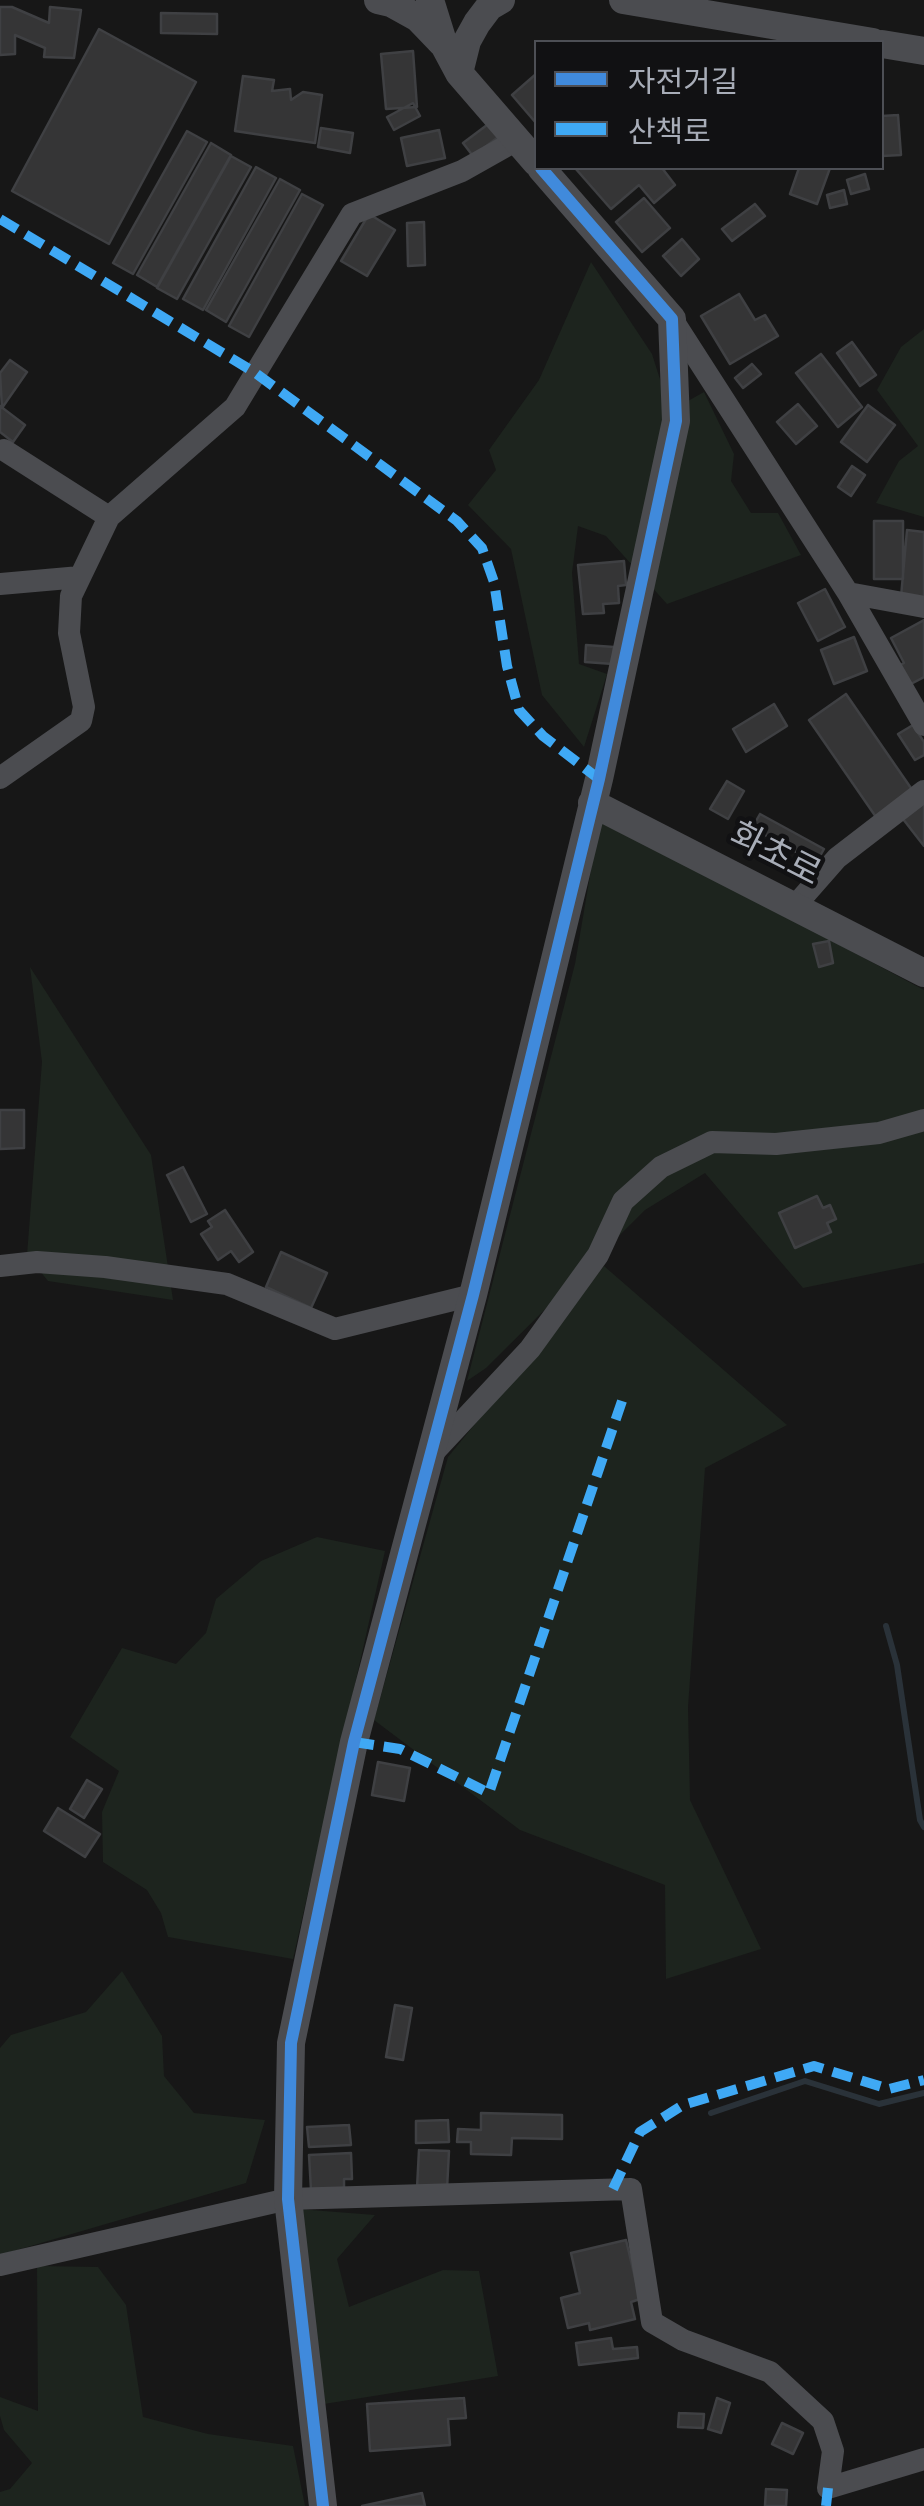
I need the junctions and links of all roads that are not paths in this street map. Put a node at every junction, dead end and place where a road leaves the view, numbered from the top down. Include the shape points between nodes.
1 (378, 0) edge
2 (430, 0) edge
3 (502, 0) edge
4 (622, 0) edge
5 (861, 40) edge
6 (884, 44) edge
7 (444, 45) junction
8 (924, 51) edge
9 (459, 73) junction
10 (517, 140) junction
11 (534, 159) edge
12 (543, 170) edge
13 (672, 318) junction
14 (4, 450) dead end
15 (109, 517) junction
16 (80, 577) junction
17 (0, 584) edge
18 (848, 594) junction
19 (924, 608) edge
20 (924, 725) edge
21 (0, 778) edge
22 (924, 791) edge
23 (592, 803) junction
24 (794, 907) junction
25 (924, 973) edge
26 (924, 1120) edge
27 (0, 1266) edge
28 (473, 1295) junction
29 (429, 1457) junction
30 (288, 2199) junction
31 (0, 2266) edge
32 (924, 2459) edge
33 (323, 2506) edge

1 - 7 street via 418,18
2 - 7 street
3 - 9 street via 477,22
4 - 5 street
6 - 8 street
7 - 9 street
9 - 10 street
10 - 11 street
10 - 15 street via 462,171 352,214 235,407
12 - 13 street
13 - 18 street
13 - 23 street via 676,420
14 - 15 street
15 - 16 street
16 - 17 street
16 - 21 street via 68,633 84,706 81,721
18 - 19 street
18 - 20 street
22 - 24 street via 837,858
23 - 24 street, 화초로
23 - 28 street
24 - 25 street, 화초로
26 - 29 street via 879,1133 776,1144 712,1142 661,1167 623,1201 598,1255 530,1349
27 - 28 street via 105,1266 227,1284 335,1329
28 - 29 street
29 - 30 street via 354,1742 291,2043
30 - 31 street
30 - 32 street via 632,2188 652,2322 770,2372 823,2421 833,2451 828,2488
30 - 33 street

